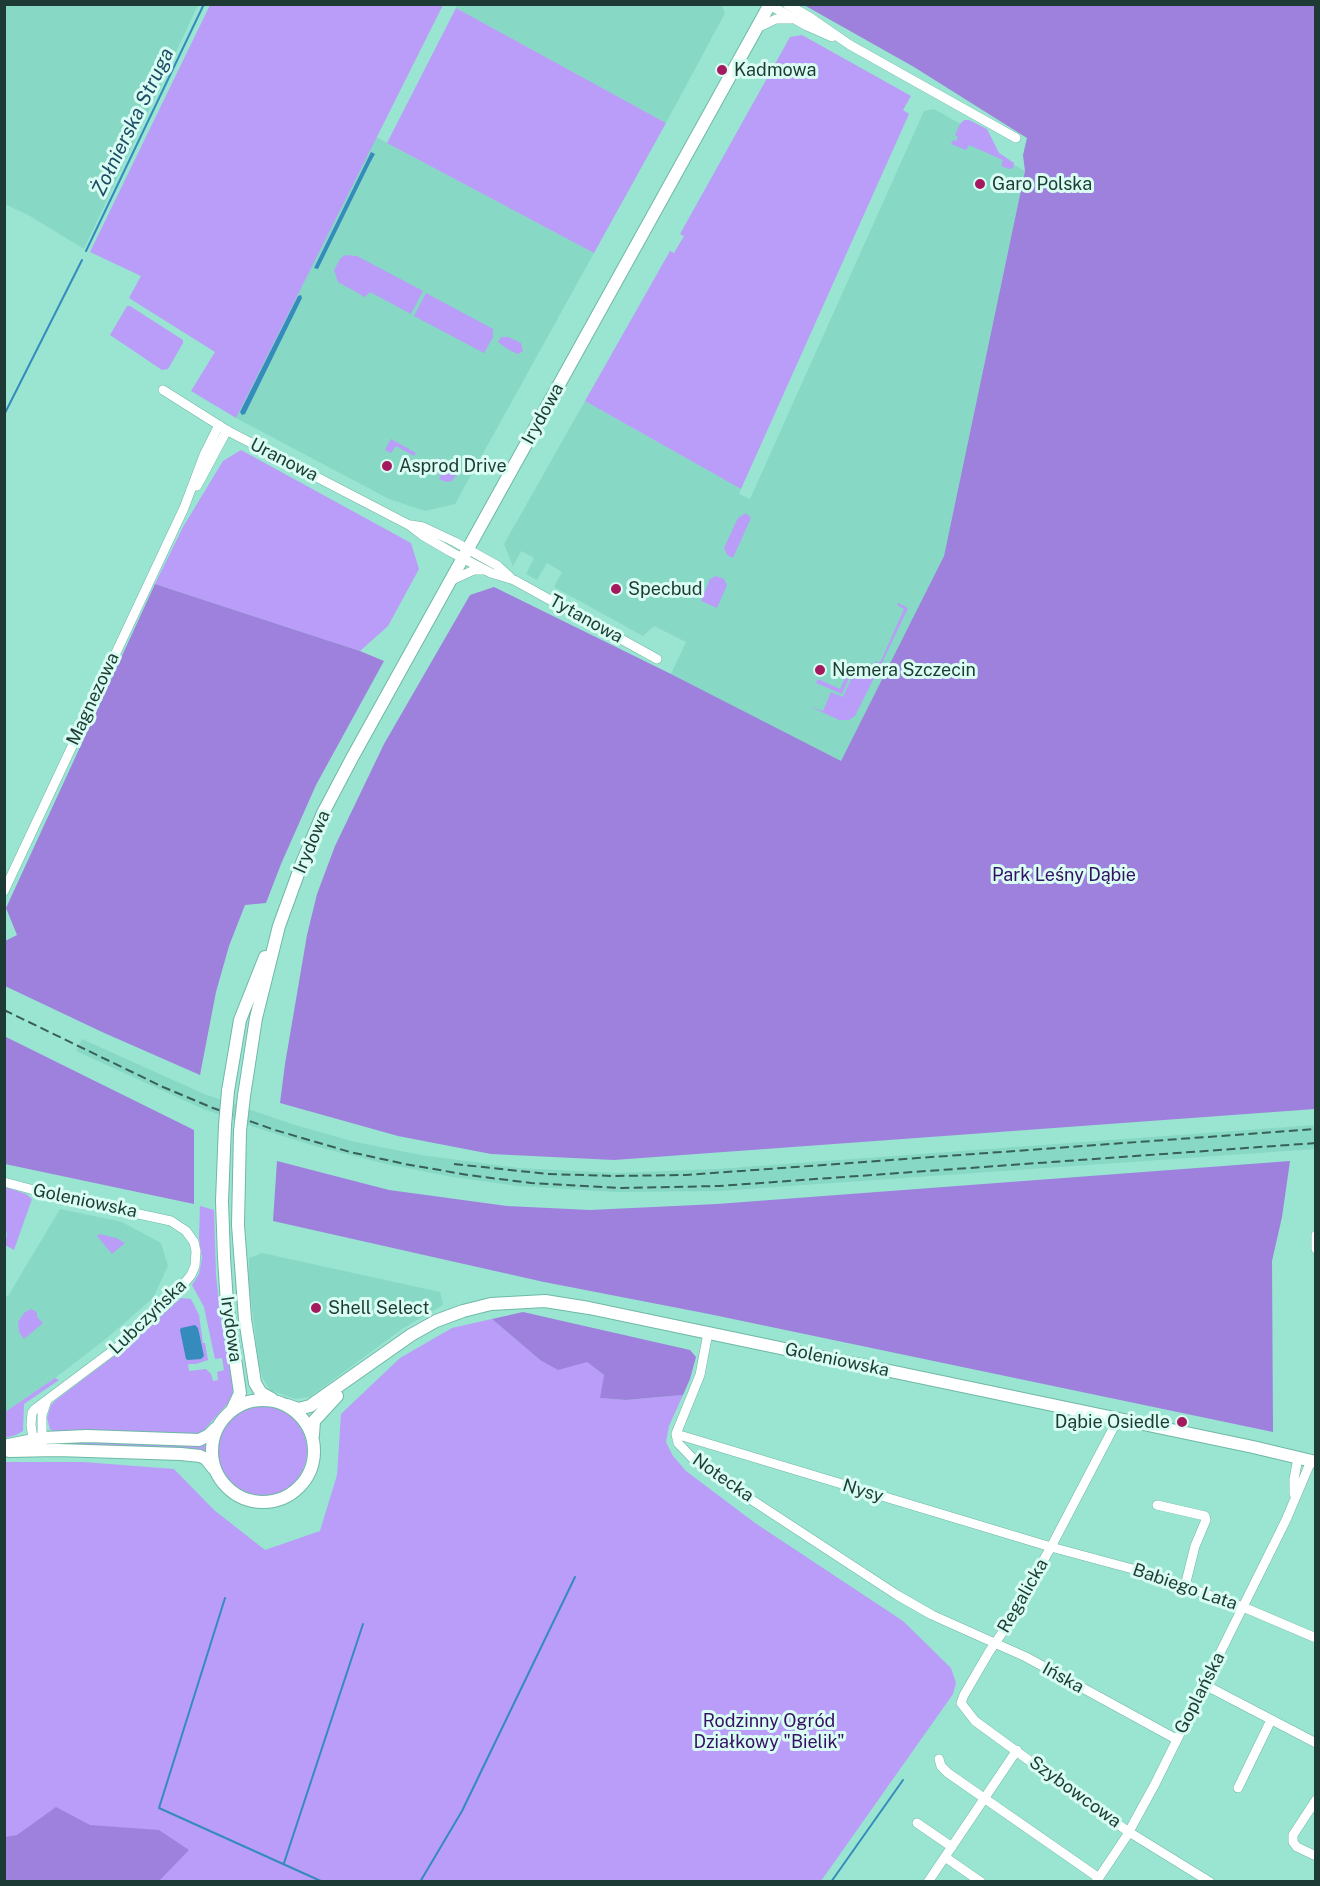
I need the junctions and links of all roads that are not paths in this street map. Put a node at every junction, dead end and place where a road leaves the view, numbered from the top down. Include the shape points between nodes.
1 (787, 4) edge
2 (769, 5) edge
3 (795, 20) junction
4 (757, 28) junction
5 (850, 45) junction
6 (1016, 138) dead end
7 (163, 390) dead end
8 (223, 428) junction
9 (465, 554) junction
10 (489, 572) junction
11 (514, 580) junction
12 (450, 581) junction
13 (657, 658) dead end
14 (4, 891) edge
15 (279, 926) junction
16 (4, 1182) edge
17 (167, 1220) joint
18 (1316, 1235) edge
19 (1316, 1250) edge
20 (708, 1333) junction
21 (371, 1364) junction
22 (281, 1403) junction
23 (228, 1413) junction
24 (1118, 1419) junction
25 (219, 1425) junction
26 (676, 1434) junction
27 (313, 1436) junction
28 (37, 1442) junction
29 (4, 1446) edge
30 (4, 1451) edge
31 (1298, 1458) junction
32 (1313, 1462) edge
33 (216, 1472) junction
34 (1294, 1500) junction
35 (1157, 1505) dead end
36 (1050, 1547) junction
37 (836, 1554) joint
38 (1185, 1586) junction
39 (1244, 1607) junction
40 (1316, 1638) edge
41 (996, 1642) junction
42 (1204, 1685) junction
43 (1271, 1720) junction
44 (1176, 1739) junction
45 (1316, 1743) edge
46 (1017, 1750) junction
47 (939, 1759) dead end
48 (1238, 1788) dead end
49 (985, 1797) junction
50 (1316, 1800) edge
51 (917, 1823) dead end
52 (1129, 1832) junction
53 (1316, 1843) edge
54 (952, 1847) junction
55 (1313, 1855) edge
56 (945, 1857) junction
57 (1097, 1880) edge
58 (928, 1881) edge
59 (981, 1881) edge
60 (1210, 1881) edge

1 - 5 street
2 - 3 street
2 - 4 street, Irydowa
3 - 4 street via 776,19
3 - 5 street
4 - 9 street, Irydowa
5 - 6 street
7 - 8 street, Uranowa
8 - 9 street, Uranowa via 409,525 423,528
8 - 14 street, Magnezowa via 213,459 184,508
9 - 10 street, Tytanowa
9 - 11 street, Tytanowa via 498,566
9 - 12 street, Irydowa
10 - 11 street, Tytanowa
10 - 12 street, Tytanowa via 474,570
11 - 13 street, Tytanowa
12 - 15 street, Irydowa via 323,813
15 - 22 street, Irydowa, bridge via 256,1018 244,1096 238,1225 245,1319 255,1383 261,1393
15 - 23 street, Irydowa, bridge via 240,1020 228,1091 222,1201 224,1258 240,1393
16 - 17 street, Goleniowska
17 - 28 street, Lubczyńska via 182,1227 194,1242 195,1263 187,1281 126,1340 32,1413
18 - 19 street
20 - 21 street, Goleniowska via 558,1303 505,1302 436,1321
20 - 24 street, Goleniowska
20 - 26 street via 700,1375
21 - 22 street, Goleniowska via 310,1406 298,1408
21 - 27 street, Goleniowska via 317,1415 312,1425
22 - 23 street via 251,1401
22 - 27 street via 302,1417
23 - 25 street
24 - 31 street, Goleniowska
24 - 36 street, Regalicka
25 - 28 street via 205,1437 191,1440 87,1436
25 - 33 street via 212,1448
26 - 36 street, Nysy
26 - 37 street, Notecka via 678,1443 709,1472
27 - 33 street via 314,1458 309,1474 299,1488 285,1497 271,1502 242,1498 225,1486
28 - 29 street
28 - 30 street
28 - 33 street via 192,1455 206,1460
31 - 32 street, Goleniowska
31 - 34 street, Goplańska
32 - 34 street, Goplańska
34 - 39 street, Goplańska
35 - 38 street via 1205,1516
36 - 38 street, Babiego Lata
36 - 41 street, Regalicka
37 - 41 street, Regalicka via 932,1615
38 - 39 street, Babiego Lata
39 - 40 street, Babiego Lata
39 - 42 street, Goplańska
41 - 44 street, Ińska
41 - 46 street, Szybowcowa via 961,1703 975,1721
42 - 43 street
42 - 44 street, Goplańska
43 - 45 street
43 - 48 street
44 - 52 street, Goplańska
46 - 49 street
46 - 52 street, Szybowcowa
47 - 49 street via 943,1768
49 - 54 street
49 - 57 street
50 - 55 street via 1293,1835 1297,1847
51 - 54 street
52 - 57 street, Goplańska
52 - 60 street, Szybowcowa
53 - 55 street
54 - 56 street
56 - 58 street
56 - 59 street

